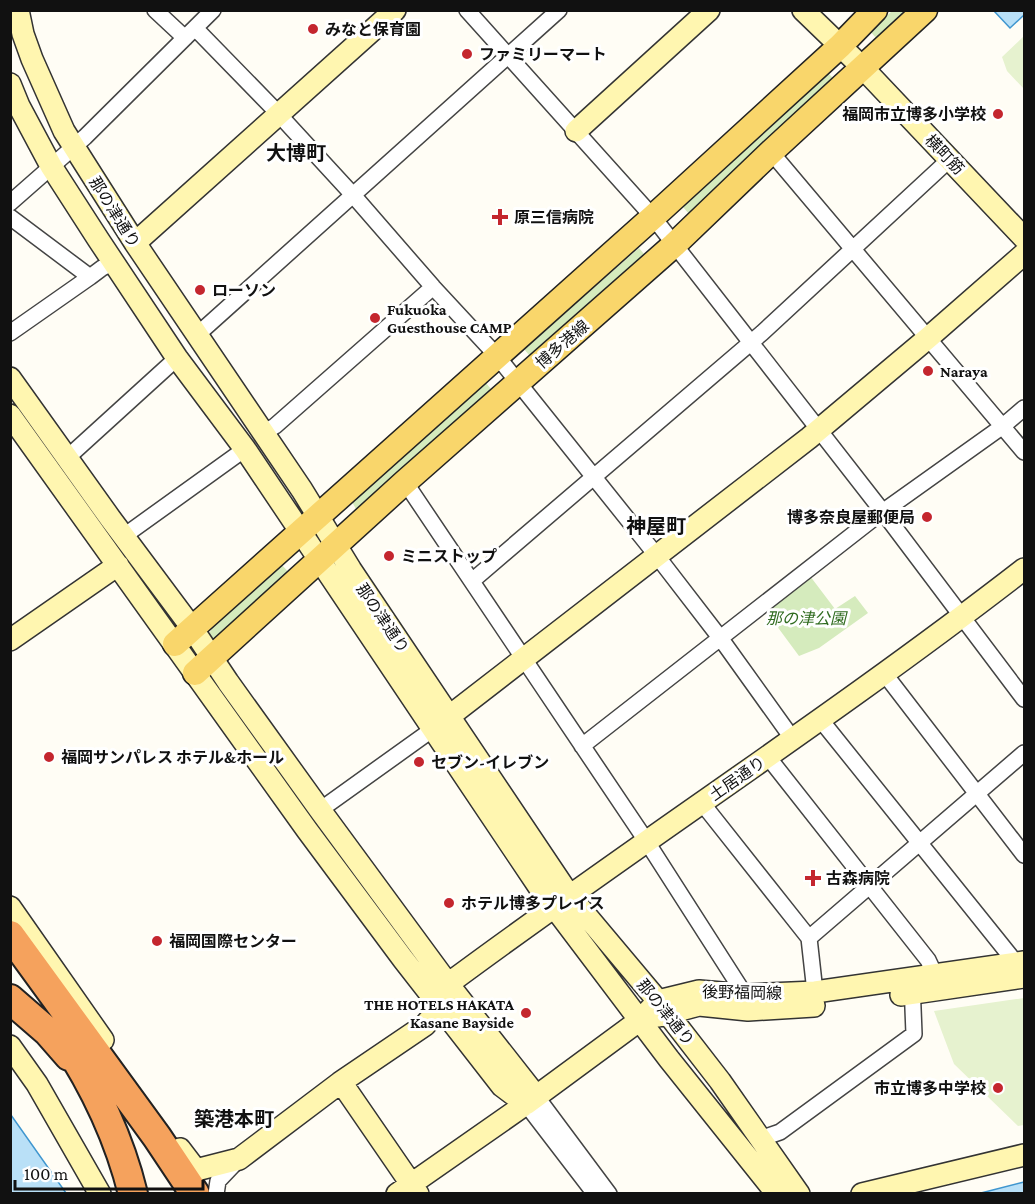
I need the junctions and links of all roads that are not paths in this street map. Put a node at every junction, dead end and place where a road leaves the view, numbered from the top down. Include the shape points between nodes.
1 (18, 10) edge
2 (155, 10) edge
3 (213, 10) edge
4 (395, 10) edge
5 (467, 10) edge
6 (559, 10) edge
7 (709, 10) edge
8 (803, 10) edge
9 (875, 10) edge
10 (925, 10) edge
11 (190, 33) junction
12 (840, 46) junction
13 (508, 56) junction
14 (862, 68) junction
15 (10, 84) edge
16 (279, 115) junction
17 (576, 131) junction
18 (74, 147) junction
19 (771, 152) junction
20 (950, 159) junction
21 (51, 166) junction
22 (353, 195) junction
23 (10, 203) edge
24 (10, 217) edge
25 (653, 217) junction
26 (1024, 238) edge
27 (135, 243) junction
28 (674, 245) junction
29 (852, 248) junction
30 (1024, 254) edge
31 (115, 262) junction
32 (90, 277) junction
33 (433, 287) junction
34 (10, 333) edge
35 (197, 335) junction
36 (928, 338) junction
37 (750, 342) junction
38 (497, 356) junction
39 (177, 358) junction
40 (10, 378) edge
41 (519, 382) junction
42 (1024, 408) edge
43 (10, 415) edge
44 (1003, 426) junction
45 (819, 429) junction
46 (263, 433) junction
47 (245, 449) junction
48 (1024, 452) edge
49 (68, 458) junction
50 (593, 475) junction
51 (405, 482) junction
52 (883, 512) junction
53 (310, 524) junction
54 (124, 536) junction
55 (328, 553) junction
56 (657, 556) junction
57 (118, 565) junction
58 (1024, 569) edge
59 (472, 581) junction
60 (962, 617) junction
61 (183, 636) junction
62 (721, 639) junction
63 (10, 640) edge
64 (524, 659) junction
65 (204, 665) junction
66 (884, 672) junction
67 (1024, 699) edge
68 (820, 719) junction
69 (441, 723) junction
70 (792, 738) junction
71 (582, 746) junction
72 (1024, 753) edge
73 (768, 757) junction
74 (978, 793) junction
75 (702, 802) junction
76 (320, 810) junction
77 (647, 842) junction
78 (920, 843) junction
79 (1024, 855) edge
80 (870, 885) junction
81 (561, 900) junction
82 (10, 907) edge
83 (10, 935) edge
84 (809, 938) junction
85 (10, 961) edge
86 (1022, 967) edge
87 (935, 975) junction
88 (448, 984) junction
89 (912, 986) junction
90 (10, 989) edge
91 (815, 992) junction
92 (745, 995) junction
93 (10, 999) edge
94 (663, 1007) junction
95 (440, 1008) junction
96 (640, 1020) junction
97 (10, 1046) edge
98 (341, 1082) junction
99 (531, 1100) junction
100 (157, 1137) junction
101 (760, 1138) junction
102 (1024, 1155) edge
103 (239, 1159) junction
104 (408, 1190) edge
105 (100, 1194) edge
106 (115, 1194) edge
107 (133, 1194) edge
108 (169, 1194) edge
109 (184, 1194) edge
110 (195, 1194) edge
111 (216, 1194) edge
112 (595, 1194) edge
113 (609, 1194) edge
114 (777, 1194) edge
115 (799, 1194) edge
116 (862, 1194) edge

1 - 18 street, 那の津通り via 32,59
2 - 11 street
3 - 11 street
4 - 16 street
5 - 13 street
6 - 13 street
7 - 17 street
8 - 12 street, 横町筋
9 - 12 main road, 博多港線
10 - 14 main road, 博多港線
11 - 16 street
11 - 18 street
12 - 14 street, 横町筋
12 - 25 main road, 博多港線
13 - 17 street
13 - 22 street
14 - 19 main road, 博多港線
14 - 20 street, 横町筋
15 - 21 street, 那の津通り
16 - 22 street
16 - 27 street
17 - 25 street
18 - 21 street
18 - 27 street, 那の津通り
19 - 28 main road, 博多港線
19 - 29 street
20 - 26 street, 横町筋
20 - 29 street
21 - 23 street
21 - 31 street, 那の津通り
22 - 33 street
22 - 35 street
24 - 32 street
25 - 28 street
25 - 38 main road, 博多港線
27 - 35 street, 那の津通り
28 - 37 street
28 - 41 main road, 博多港線
29 - 36 street
29 - 37 street
30 - 36 street
31 - 32 street
31 - 39 street, 那の津通り
32 - 34 street
33 - 38 street
33 - 46 street
35 - 46 street, 那の津通り
36 - 44 street
36 - 45 street
37 - 45 street
37 - 50 street
38 - 41 street
38 - 53 main road, 博多港線
39 - 47 street, 那の津通り
39 - 49 street
40 - 49 street
41 - 50 street
41 - 51 main road, 博多港線
42 - 44 street
43 - 57 street
44 - 48 street
44 - 52 street
45 - 52 street
45 - 56 street
46 - 53 street, 那の津通り
47 - 53 street, 那の津通り
47 - 54 street
49 - 54 street
50 - 56 street
50 - 59 street
51 - 55 main road, 博多港線
51 - 59 street
52 - 60 street
52 - 62 street
53 - 55 street, 那の津通り
53 - 61 main road, 博多港線
54 - 61 street
55 - 65 main road, 博多港線
55 - 69 street, 那の津通り
56 - 62 street
56 - 64 street
57 - 61 street
57 - 63 street
58 - 60 street, 土居通り
59 - 64 street
60 - 66 street, 土居通り
60 - 67 street
61 - 65 street
62 - 70 street
62 - 71 street
64 - 69 street
64 - 71 street
65 - 76 street via 228,682
65 - 95 street via 307,830
66 - 68 street, 土居通り
66 - 74 street
68 - 70 street, 土居通り
68 - 78 street
69 - 76 street
69 - 81 street, 那の津通り
70 - 73 street, 土居通り
71 - 77 street
72 - 74 street
73 - 75 street, 土居通り
73 - 80 street
74 - 78 street
74 - 79 street
75 - 77 street, 土居通り
75 - 84 street
76 - 88 street
77 - 81 street, 土居通り
77 - 92 street
78 - 80 street
78 - 86 street
80 - 84 street
80 - 87 street via 928,960
81 - 88 street, 土居通り
81 - 94 street, 那の津通り
81 - 96 street, 那の津通り
82 - 103 street via 196,1170
83 - 100 highway
84 - 91 street
85 - 107 highway via 98,1095
86 - 87 street, 後野福岡線
86 - 89 street, 後野福岡線
87 - 89 street, 後野福岡線
88 - 99 street
89 - 91 street, 後野福岡線
89 - 94 street, 後野福岡線 via 816,1006 748,1010 699,1005
89 - 101 street via 914,1034 780,1132
90 - 106 highway via 63,1068 81,1103
91 - 92 street, 後野福岡線
92 - 94 street, 後野福岡線 via 699,991
93 - 108 highway via 48,1032 147,1143 164,1171
94 - 96 street
94 - 101 street, 那の津通り
95 - 98 street via 425,1025
95 - 99 street via 502,1086
96 - 99 street
96 - 114 street, 那の津通り
97 - 105 street via 37,1084
98 - 103 street
98 - 104 street
99 - 104 street
99 - 112 street
99 - 113 street
100 - 109 highway via 184,1184
100 - 110 highway
101 - 115 street, 那の津通り
102 - 116 street
103 - 111 street via 218,1181

